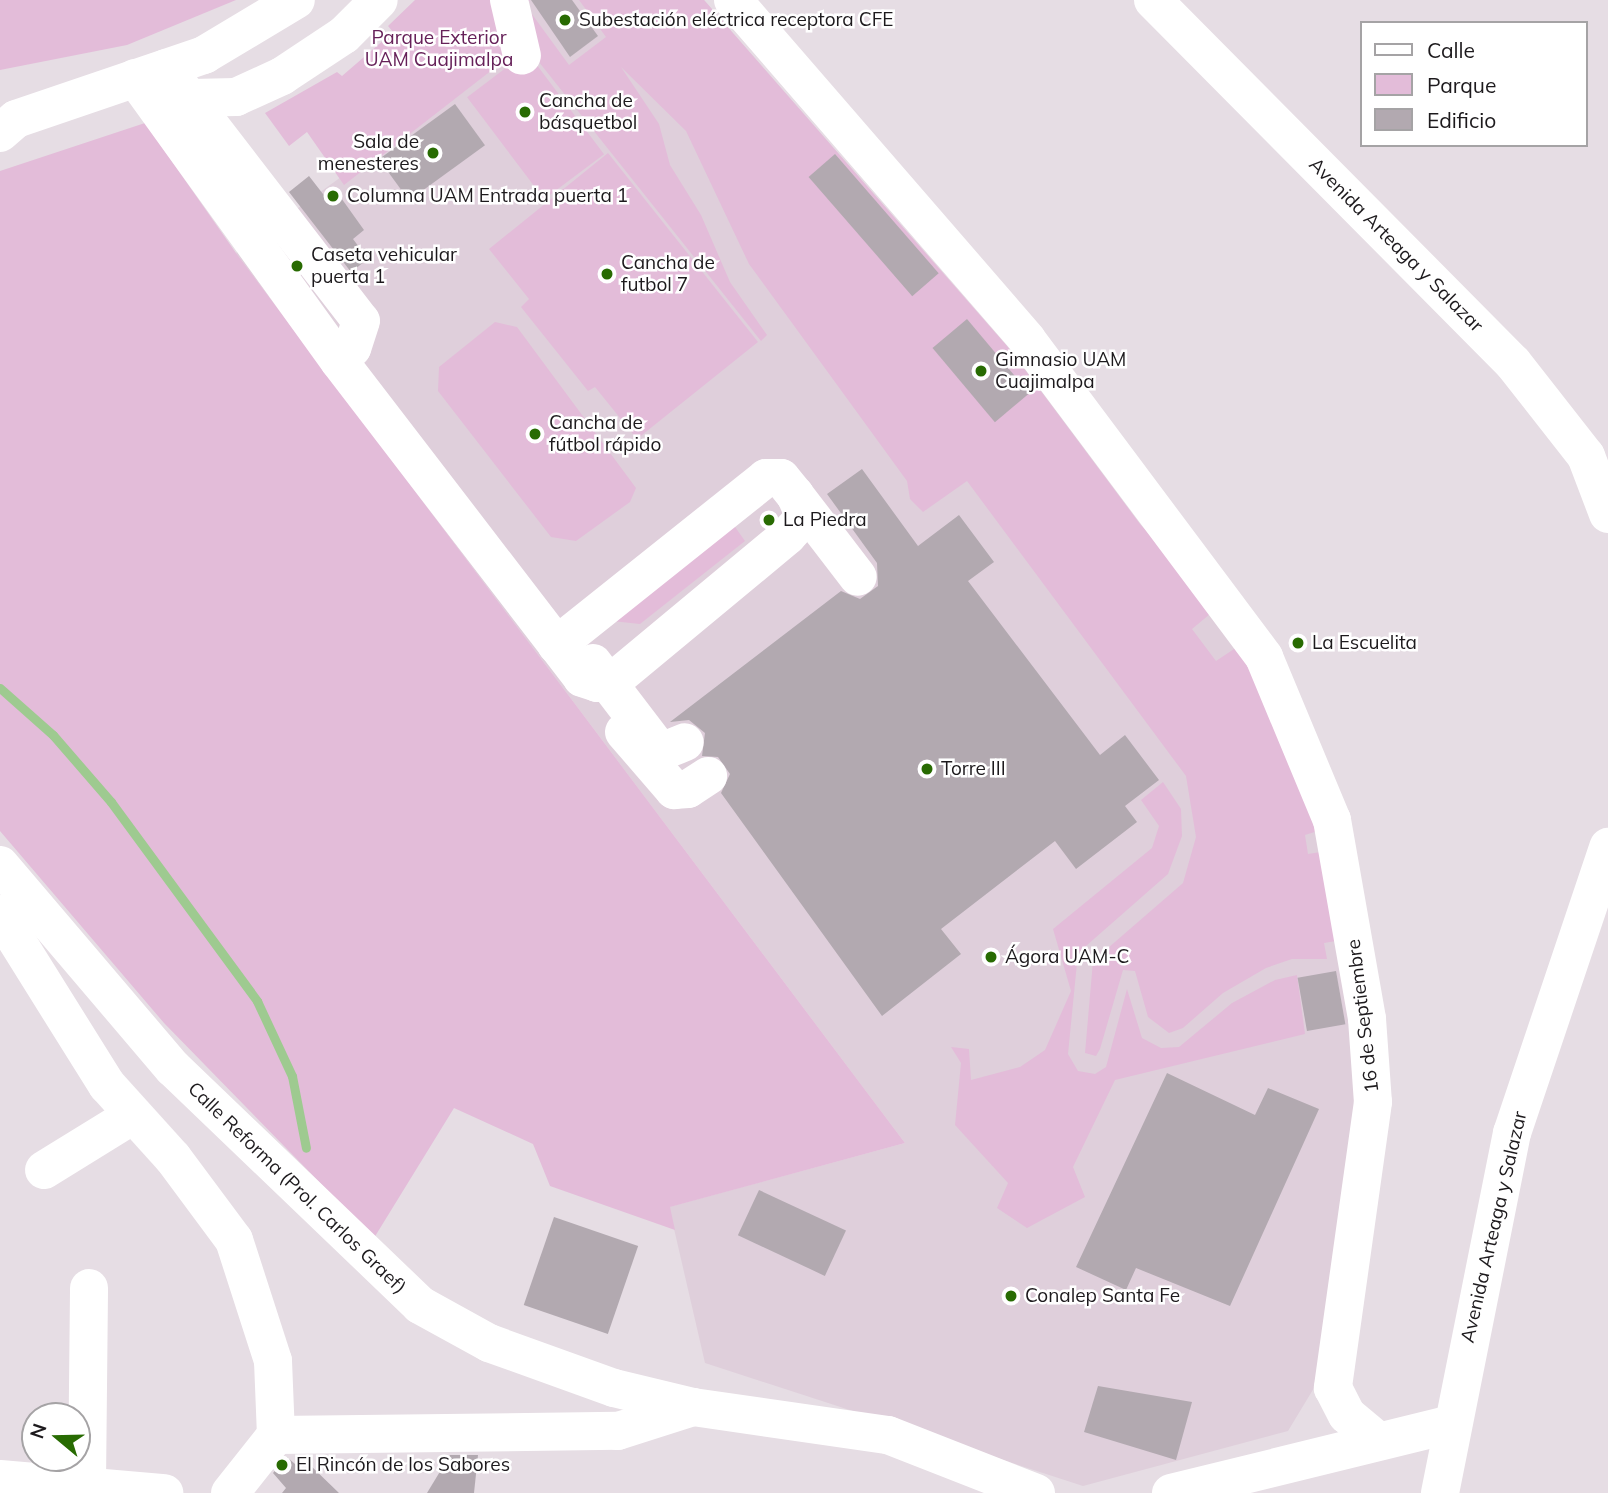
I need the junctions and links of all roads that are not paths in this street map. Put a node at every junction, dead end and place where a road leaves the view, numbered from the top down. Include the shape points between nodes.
1 (296, 0) edge
2 (379, 0) edge
3 (509, 0) edge
4 (733, 0) edge
5 (1153, 0) edge
6 (522, 56) dead end
7 (150, 73) junction
8 (192, 98) junction
9 (5, 122) edge
10 (345, 354) junction
11 (795, 495) junction
12 (1608, 514) edge
13 (858, 577) dead end
14 (564, 639) junction
15 (594, 680) junction
16 (685, 742) dead end
17 (708, 776) dead end
18 (1608, 848) edge
19 (0, 865) edge
20 (0, 915) edge
21 (1595, 927) edge
22 (133, 1115) junction
23 (44, 1170) dead end
24 (89, 1288) dead end
25 (693, 1407) junction
26 (1452, 1424) junction
27 (276, 1435) junction
28 (1376, 1439) junction
29 (0, 1479) edge
30 (87, 1482) junction
31 (1187, 1491) edge
32 (164, 1493) edge
33 (230, 1493) edge
34 (1035, 1493) edge
35 (1440, 1493) edge

1 - 7 street via 236,38
2 - 8 street via 344,35 282,76 236,97
3 - 6 street
4 - 28 street, 16 de Septiembre via 1027,340 1265,657 1332,820 1367,1018 1373,1102 1333,1388 1347,1415
5 - 12 street, Avenida Arteaga y Salazar via 1513,363 1586,456
7 - 8 street
7 - 9 street
7 - 10 street
8 - 10 street via 361,321
10 - 14 street
11 - 13 street
11 - 14 street via 781,478 766,478
11 - 15 street via 802,523
14 - 15 street
15 - 16 street via 657,747 668,749
15 - 17 street via 674,790 688,789
18 - 21 street, Avenida Arteaga y Salazar
19 - 25 street, Calle Reforma (Prol. Carlos Graef) via 173,1068 420,1305 489,1343 614,1388
20 - 22 street via 65,1022
21 - 26 street, Avenida Arteaga y Salazar via 1512,1133
22 - 23 street
22 - 27 street via 234,1240 273,1361
24 - 30 street
25 - 27 street via 618,1431
25 - 34 street, Calle Reforma (Prol. Carlos Graef) via 888,1435
26 - 28 street
26 - 35 street, Avenida Arteaga y Salazar
27 - 33 street
28 - 31 street
29 - 30 street
30 - 32 street

